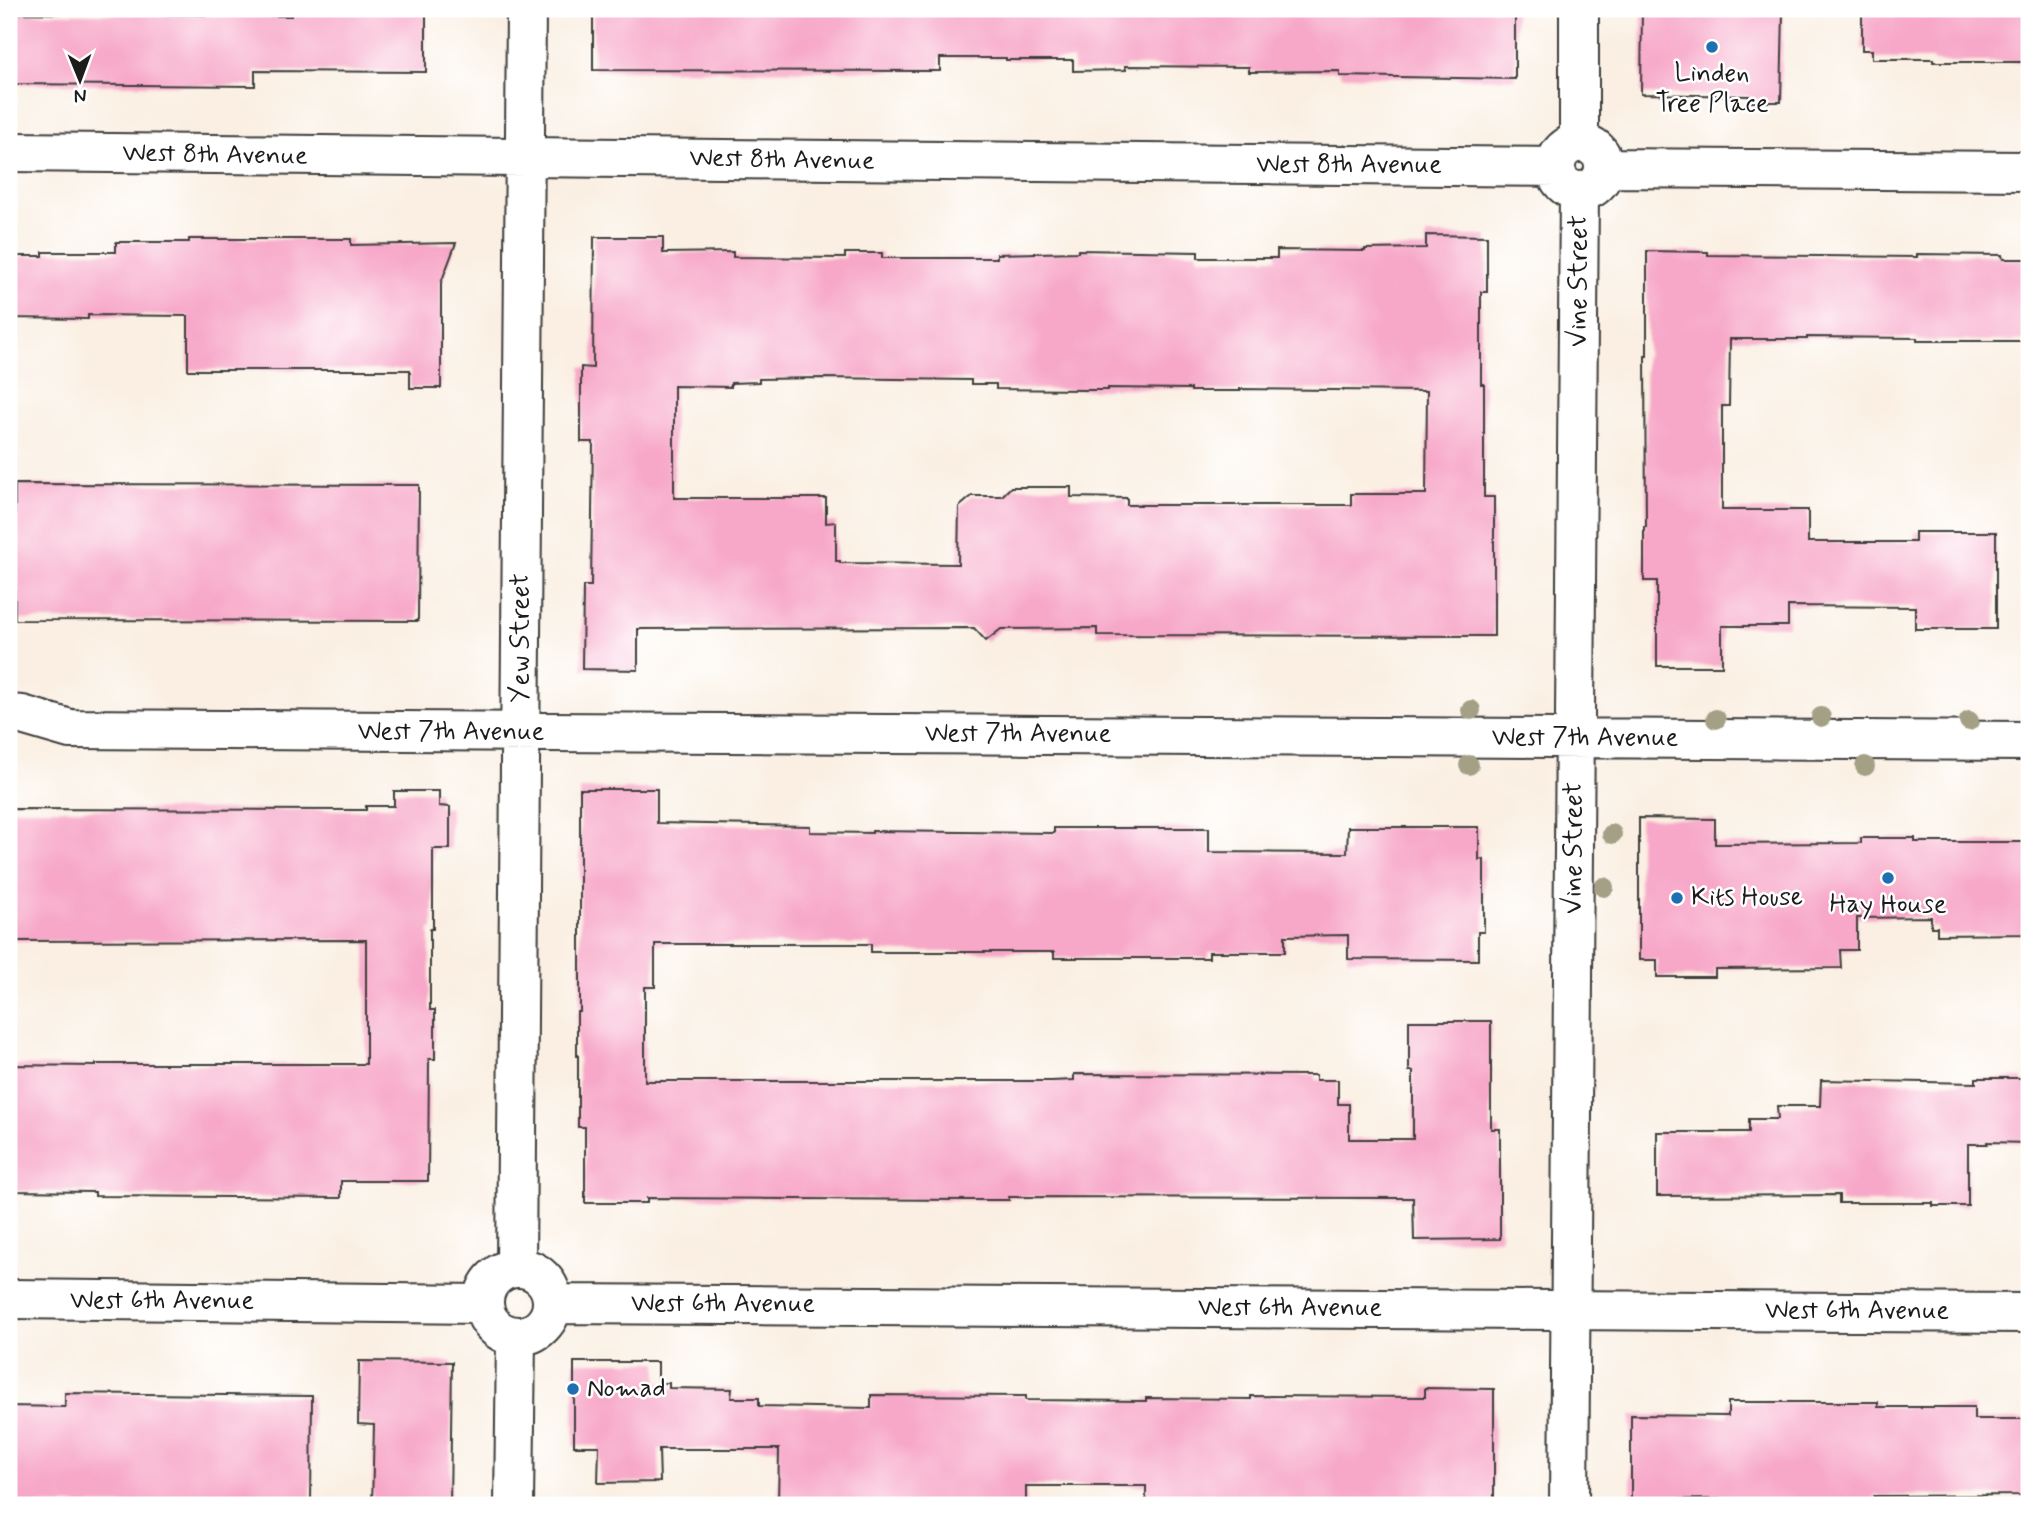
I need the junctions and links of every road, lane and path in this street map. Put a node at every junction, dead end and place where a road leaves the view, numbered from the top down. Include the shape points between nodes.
1 (526, 9) edge
2 (1579, 9) edge
3 (9, 152) edge
4 (525, 157) junction
5 (1580, 167) junction
6 (2029, 171) edge
7 (9, 715) edge
8 (520, 732) junction
9 (1575, 738) junction
10 (2029, 741) edge
11 (516, 1268) junction
12 (9, 1299) edge
13 (483, 1304) junction
14 (552, 1304) junction
15 (1570, 1310) junction
16 (2029, 1312) edge
17 (516, 1336) junction
18 (514, 1505) edge
19 (1569, 1505) edge

1 - 4 street, Yew Street
2 - 5 street, Vine Street
3 - 4 street, West 8th Avenue
4 - 5 street, West 8th Avenue
4 - 8 street, Yew Street
5 - 6 street, West 8th Avenue
5 - 9 street, Vine Street
7 - 8 street, West 7th Avenue via 70,729
8 - 9 street, West 7th Avenue
8 - 11 street, Yew Street
9 - 10 street, West 7th Avenue
9 - 15 street, Vine Street
11 - 13 street via 489,1283
11 - 14 street via 527,1269 545,1282
12 - 13 street, West 6th Avenue
13 - 17 street via 497,1329
14 - 15 street, West 6th Avenue
14 - 17 street via 536,1331
15 - 16 street, West 6th Avenue
15 - 19 street, Vine Street
17 - 18 street

